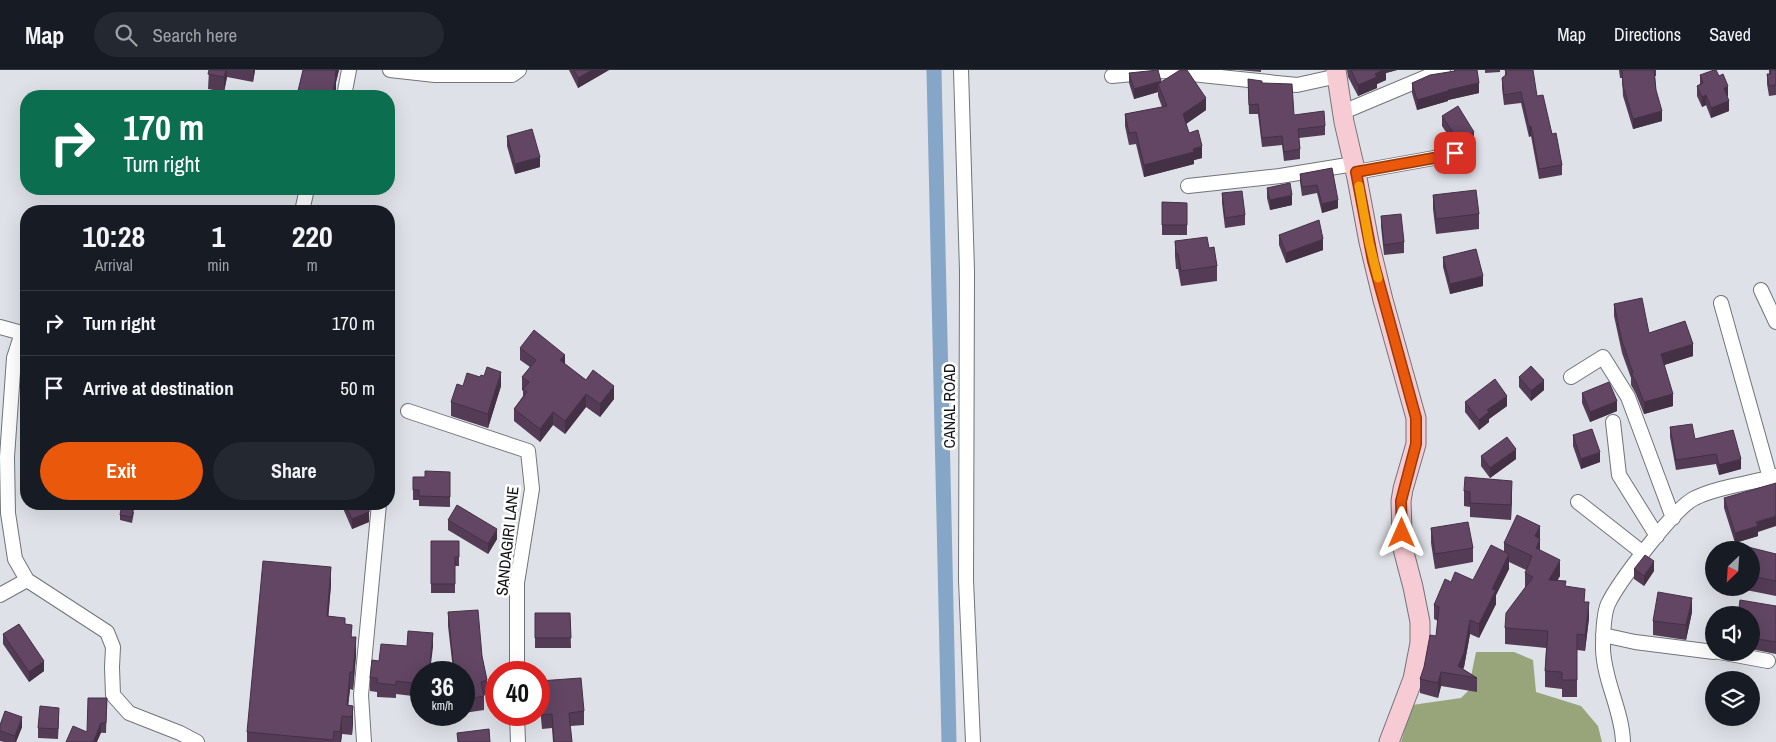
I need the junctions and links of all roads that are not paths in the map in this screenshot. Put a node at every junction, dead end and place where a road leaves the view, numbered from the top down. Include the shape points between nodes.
1 (349, 70) edge
2 (390, 70) edge
3 (519, 70) edge
4 (961, 70) edge
5 (1443, 70) edge
6 (1337, 73) edge
7 (1112, 76) dead end
8 (345, 90) edge
9 (1343, 112) junction
10 (1455, 153) dead end
11 (1355, 168) junction
12 (1188, 186) dead end
13 (1761, 290) dead end
14 (1721, 304) dead end
15 (1776, 322) edge
16 (0, 327) edge
17 (20, 331) edge
18 (20, 342) edge
19 (1614, 356) dead end
20 (1571, 377) dead end
21 (1628, 397) junction
22 (408, 411) dead end
23 (1613, 422) dead end
24 (3, 458) edge
25 (1773, 477) edge
26 (1578, 502) dead end
27 (378, 510) edge
28 (1673, 518) junction
29 (1656, 536) junction
30 (1643, 553) junction
31 (27, 580) junction
32 (0, 596) edge
33 (1603, 635) junction
34 (1705, 651) edge
35 (1760, 660) edge
36 (517, 661) edge
37 (1768, 661) dead end
38 (518, 726) edge
39 (197, 742) edge
40 (364, 742) edge
41 (518, 742) edge
42 (973, 742) edge
43 (1389, 742) edge
44 (1623, 742) edge

1 - 8 street
2 - 3 street via 445,75 512,75
4 - 42 street, CANAL ROAD via 967,271 966,580
5 - 9 street
6 - 7 street via 1297,85 1163,71
6 - 9 street
9 - 11 street
10 - 11 street
11 - 12 street
11 - 43 street via 1373,261 1416,418 1416,444 1401,501 1402,545 1414,587 1420,643 1413,679
13 - 15 street
14 - 25 street
16 - 17 street
18 - 24 street via 14,358
19 - 21 street
20 - 21 street via 1603,357
21 - 28 street
22 - 36 street, SANDAGIRI LANE via 528,451 532,489 517,583
23 - 29 street via 1619,475
24 - 31 street via 15,559
25 - 28 street via 1693,498
26 - 30 street
27 - 40 street via 361,696
28 - 29 street
29 - 30 street
30 - 33 street via 1608,605
31 - 32 street
31 - 39 street via 107,632 113,647 113,695 129,714
33 - 34 street
33 - 44 street via 1603,651
35 - 37 street
38 - 41 street

